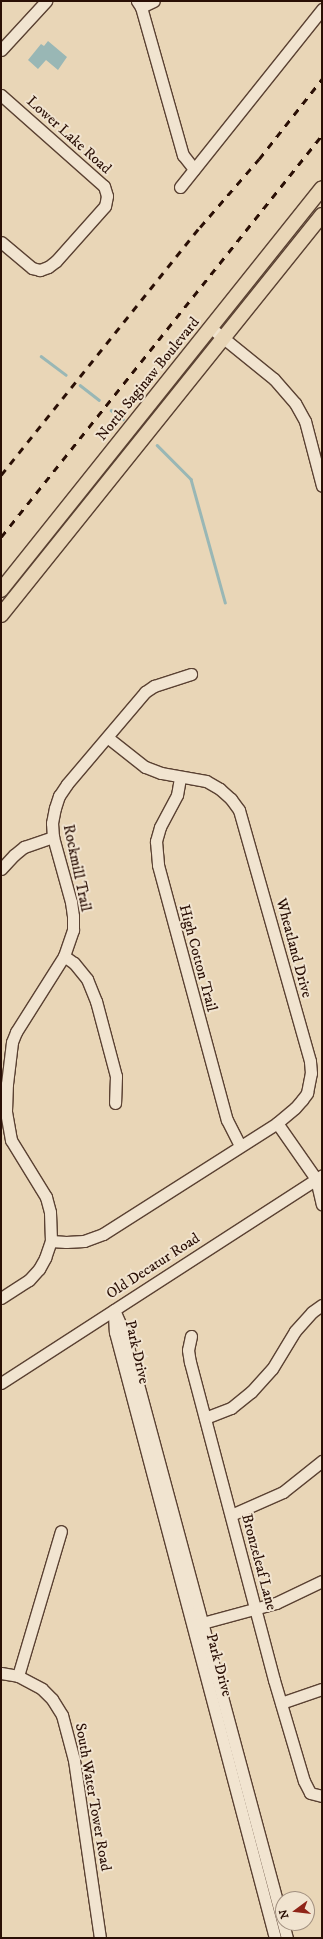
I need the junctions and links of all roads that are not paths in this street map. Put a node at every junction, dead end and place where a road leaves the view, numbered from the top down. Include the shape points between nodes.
1 (45, 1) edge
2 (154, 1) edge
3 (139, 4) edge
4 (322, 9) edge
5 (1, 50) edge
6 (1, 95) edge
7 (194, 169) junction
8 (180, 187) dead end
9 (322, 188) edge
10 (322, 215) edge
11 (1, 242) edge
12 (211, 328) junction
13 (223, 338) junction
14 (322, 486) edge
15 (1, 590) edge
16 (1, 615) edge
17 (191, 674) dead end
18 (107, 737) junction
19 (180, 778) junction
20 (53, 837) junction
21 (1, 869) edge
22 (64, 956) junction
23 (115, 1103) dead end
24 (3, 1111) edge
25 (277, 1122) junction
26 (240, 1145) junction
27 (320, 1180) edge
28 (322, 1204) edge
29 (51, 1241) junction
30 (1, 1298) edge
31 (322, 1305) edge
32 (114, 1310) junction
33 (191, 1336) dead end
34 (3, 1378) edge
35 (205, 1418) junction
36 (322, 1461) edge
37 (231, 1515) junction
38 (61, 1531) dead end
39 (322, 1581) edge
40 (256, 1609) junction
41 (197, 1624) junction
42 (1, 1673) edge
43 (18, 1676) junction
44 (322, 1689) edge
45 (281, 1703) junction
46 (322, 1796) edge
47 (100, 1938) edge
48 (275, 1938) edge
49 (287, 1938) edge

1 - 5 street
2 - 3 street
3 - 7 street via 183,156
4 - 7 street
6 - 11 street, Lower Lake Road via 104,186 107,196 105,206 48,267 40,270 32,268
7 - 8 street
9 - 12 main road, North Saginaw Boulevard
10 - 13 main road
12 - 13 street
12 - 15 main road, North Saginaw Boulevard
13 - 14 street via 274,379 295,403 305,421
13 - 16 main road
17 - 18 street, Rockmill Trail via 154,686 145,692
18 - 19 street, Wheatland Drive via 145,767
18 - 20 street, Rockmill Trail via 59,796 52,823
19 - 25 street, Wheatland Drive via 206,781 220,789 239,810 244,823 310,1061 311,1074 307,1093 295,1108
19 - 26 street, High Cotton Trail via 177,795 160,827 156,841 158,865 227,1120
20 - 21 street via 24,847
20 - 22 street, Rockmill Trail via 73,916 73,930
22 - 23 street via 81,970 96,1000 116,1076
22 - 24 street, Rockmill Trail via 12,1042
24 - 29 street, Rockmill Trail via 11,1140 46,1197 50,1212
25 - 26 street, Wheatland Drive
25 - 27 street
26 - 29 street, Wheatland Drive via 103,1234 84,1241
27 - 28 street
27 - 32 street, Old Decatur Road
29 - 30 street, Rockmill Trail via 39,1269 29,1280
31 - 35 street via 295,1331 272,1369 251,1392 231,1408
32 - 34 street, Old Decatur Road
32 - 41 street, Park Drive via 124,1332
33 - 35 street, Bronzeleaf Lane via 188,1350 190,1362
35 - 37 street, Bronzeleaf Lane
36 - 37 street via 283,1492
37 - 40 street, Bronzeleaf Lane
38 - 43 street
39 - 40 street via 276,1603
40 - 41 street
40 - 45 street, Bronzeleaf Lane
41 - 48 street, Park Drive
41 - 49 street, Park Drive
42 - 43 street, South Water Tower Road
43 - 47 street, South Water Tower Road via 42,1689 52,1699 68,1731
44 - 45 street
45 - 46 street, Bronzeleaf Lane via 304,1781 310,1793

